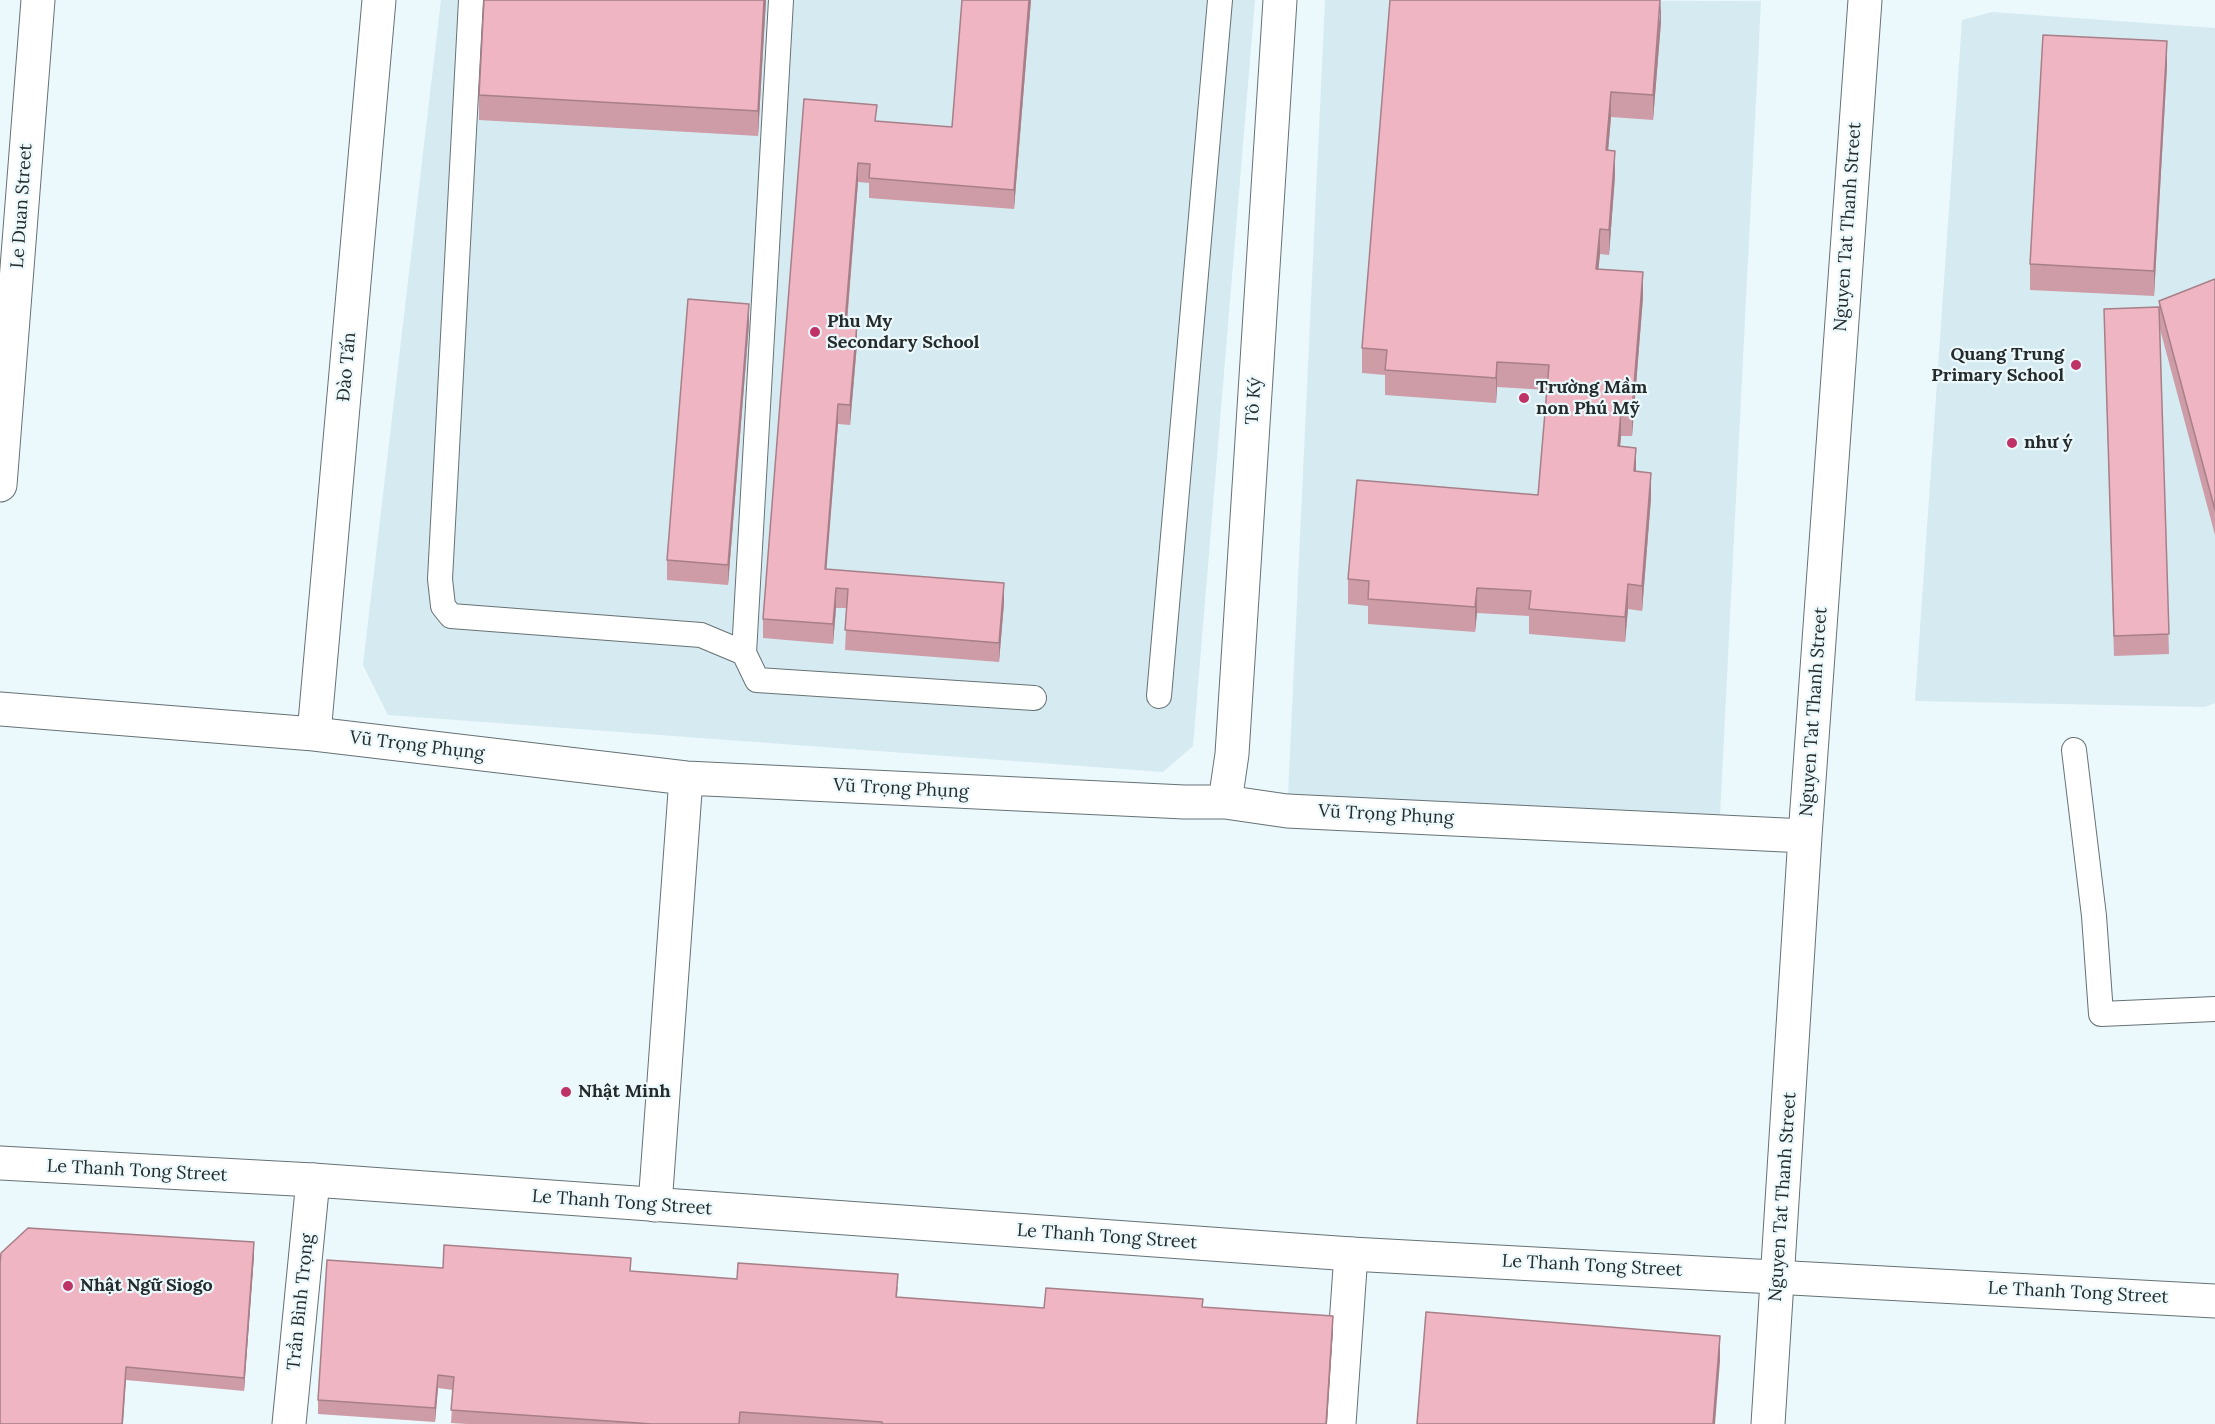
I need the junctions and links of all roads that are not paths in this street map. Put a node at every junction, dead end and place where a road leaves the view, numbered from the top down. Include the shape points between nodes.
1 (38, 0) edge
2 (379, 0) edge
3 (471, 0) edge
4 (781, 0) edge
5 (1220, 0) edge
6 (1280, 0) edge
7 (1865, 0) edge
8 (13, 145) edge
9 (0, 485) edge
10 (744, 653) junction
11 (1159, 696) dead end
12 (1034, 698) dead end
13 (0, 709) edge
14 (314, 734) junction
15 (2074, 750) dead end
16 (686, 778) junction
17 (1225, 802) junction
18 (1805, 836) junction
19 (2215, 1009) edge
20 (0, 1163) edge
21 (313, 1180) junction
22 (655, 1205) junction
23 (1351, 1254) junction
24 (1778, 1276) junction
25 (2215, 1301) edge
26 (289, 1424) edge
27 (1339, 1424) edge
28 (1768, 1424) edge

1 - 8 street, Le Duan Street
2 - 14 street, Đào Tấn
3 - 10 lane via 440,579 443,606 451,616 701,635
4 - 10 lane
5 - 11 lane
6 - 17 street, Tô Ký via 1233,742
7 - 18 street, Nguyen Tat Thanh Street
8 - 9 street, Le Duan Street
10 - 12 lane via 758,680
13 - 14 street, Vũ Trọng Phụng
14 - 16 street, Vũ Trọng Phụng
15 - 19 lane via 2102,1014
16 - 17 street, Vũ Trọng Phụng
16 - 22 street
17 - 18 street, Vũ Trọng Phụng via 1287,810
18 - 24 street, Nguyen Tat Thanh Street
20 - 21 street, Le Thanh Tong Street
21 - 22 street, Le Thanh Tong Street
21 - 26 street, Trần Bình Trọng
22 - 23 street, Le Thanh Tong Street
23 - 24 street, Le Thanh Tong Street
23 - 27 street
24 - 25 street, Le Thanh Tong Street
24 - 28 street, Nguyen Tat Thanh Street

